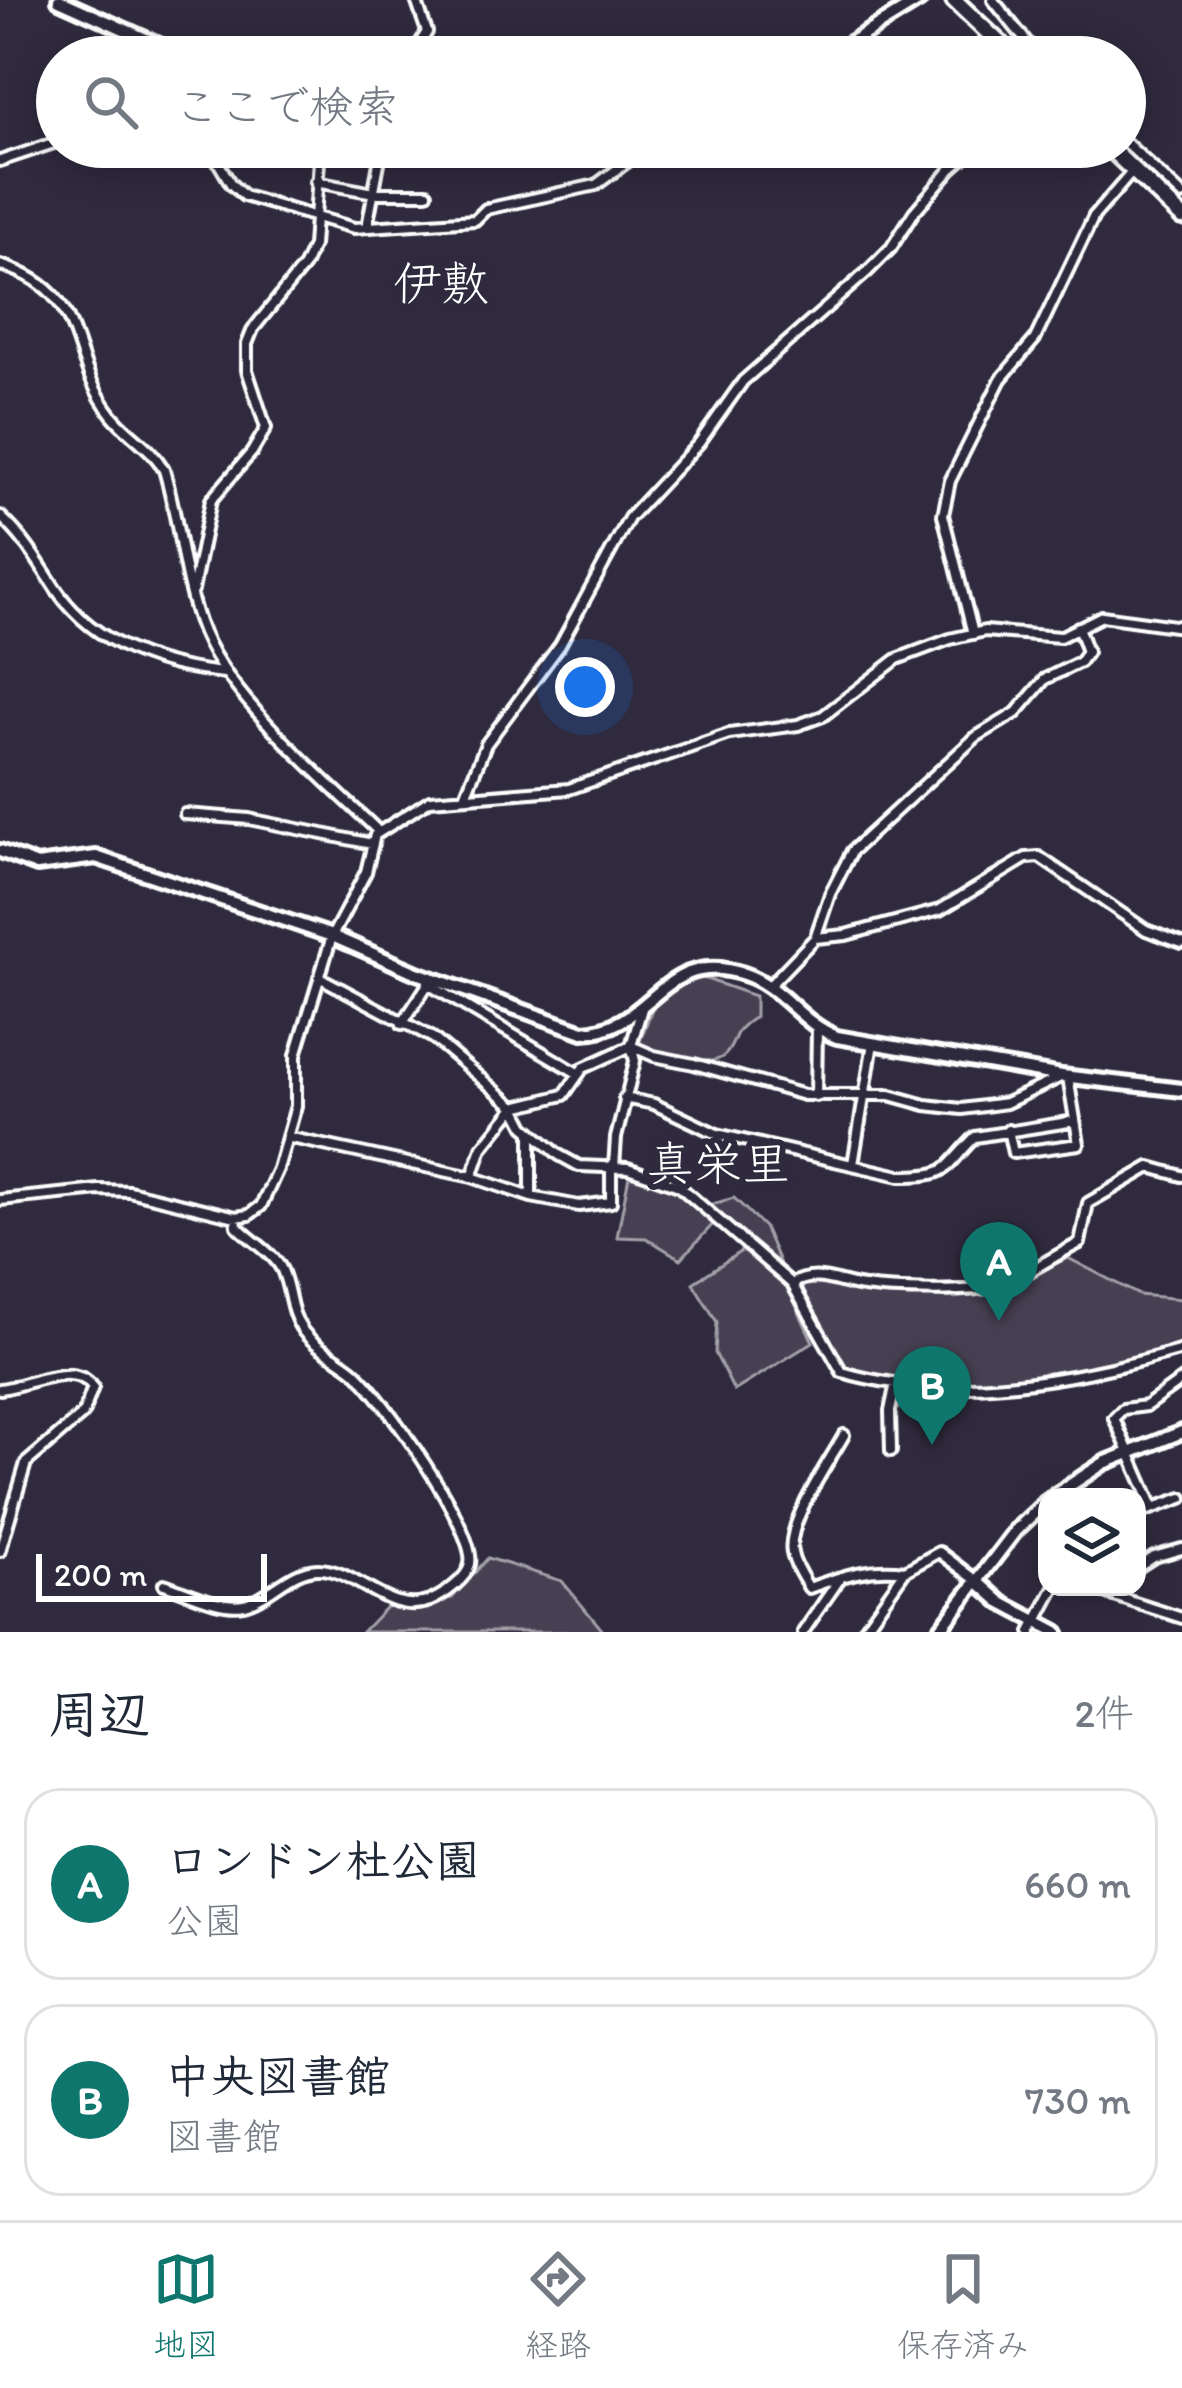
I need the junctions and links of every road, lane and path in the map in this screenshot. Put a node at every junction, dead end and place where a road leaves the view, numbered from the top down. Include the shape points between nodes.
1 (59, 0) edge
2 (416, 0) edge
3 (920, 0) edge
4 (955, 0) edge
5 (993, 0) edge
6 (139, 36) edge
7 (424, 36) edge
8 (861, 36) edge
9 (992, 36) edge
10 (1022, 36) edge
11 (36, 149) edge
12 (0, 161) edge
13 (1146, 166) edge
14 (221, 168) edge
15 (318, 168) edge
16 (378, 168) edge
17 (618, 168) edge
18 (952, 168) edge
19 (1133, 170) joint
20 (316, 182) junction
21 (374, 193) junction
22 (427, 193) dead end
23 (1179, 203) edge
24 (316, 214) junction
25 (367, 227) junction
26 (0, 265) edge
27 (0, 516) edge
28 (192, 591) junction
29 (1078, 627) junction
30 (1182, 627) edge
31 (973, 634) junction
32 (226, 673) junction
33 (465, 796) junction
34 (185, 814) dead end
35 (378, 831) junction
36 (372, 844) junction
37 (0, 851) edge
38 (332, 936) junction
39 (815, 938) junction
40 (1182, 943) edge
41 (319, 977) junction
42 (428, 981) junction
43 (771, 985) junction
44 (643, 1004) junction
45 (401, 1024) junction
46 (817, 1029) junction
47 (873, 1043) junction
48 (631, 1046) junction
49 (579, 1074) junction
50 (1065, 1076) junction
51 (1182, 1090) edge
52 (865, 1094) junction
53 (816, 1096) junction
54 (624, 1098) junction
55 (514, 1106) junction
56 (1076, 1121) junction
57 (1008, 1130) junction
58 (531, 1131) junction
59 (286, 1137) junction
60 (853, 1164) junction
61 (612, 1167) junction
62 (1182, 1176) edge
63 (472, 1178) junction
64 (531, 1197) junction
65 (0, 1200) edge
66 (236, 1217) junction
67 (792, 1284) junction
68 (1182, 1350) edge
69 (1182, 1380) edge
70 (896, 1383) junction
71 (0, 1389) edge
72 (1182, 1432) edge
73 (844, 1435) dead end
74 (891, 1451) dead end
75 (1127, 1452) junction
76 (1068, 1488) edge
77 (1182, 1498) edge
78 (1153, 1507) junction
79 (1038, 1510) edge
80 (1146, 1510) edge
81 (1182, 1549) edge
82 (0, 1550) edge
83 (1146, 1564) edge
84 (905, 1571) junction
85 (842, 1576) junction
86 (976, 1580) junction
87 (164, 1584) dead end
88 (1050, 1596) edge
89 (1128, 1596) edge
90 (1182, 1618) edge
91 (1033, 1628) edge
92 (803, 1632) edge
93 (862, 1632) edge
94 (938, 1632) edge
95 (1057, 1632) edge

1 - 6 street
2 - 7 street
3 - 8 street
4 - 9 highway
5 - 10 street
11 - 12 street
13 - 23 street
14 - 24 street via 244,196
15 - 20 street
16 - 21 street
17 - 25 street via 596,185 486,209 475,220
18 - 33 street via 891,248 743,381 629,518 560,645 486,744
19 - 23 highway
19 - 31 street via 1094,216 1035,339 1001,379 971,435 943,503
20 - 21 street
20 - 24 street
21 - 22 street
21 - 25 street
24 - 25 street
24 - 28 street via 304,266 247,344 266,428 212,500
26 - 28 street via 56,293 111,414 155,454
27 - 32 street via 83,619 166,665
28 - 32 street via 199,624
29 - 30 street via 1121,616
29 - 31 street via 1060,637
29 - 39 street via 1083,660 1045,679 1016,713 976,736 852,850
31 - 33 street via 897,659 823,716 798,725 729,734 587,785
32 - 35 street
33 - 35 street via 430,800
34 - 36 street
35 - 36 street
36 - 38 street
37 - 38 street via 37,865 96,857
38 - 41 street
38 - 42 street
39 - 40 street via 940,910 1039,857 1146,930
39 - 43 street
41 - 45 street
41 - 59 street via 296,1055
42 - 44 street via 583,1032 609,1027
42 - 45 street
42 - 49 street
43 - 44 street via 725,969 692,969
43 - 46 street
44 - 48 street
45 - 55 street via 434,1038
46 - 47 street
46 - 53 street
47 - 50 street
47 - 52 street
48 - 49 street
48 - 53 street
48 - 54 street
49 - 55 street via 564,1095
50 - 51 street
50 - 52 street via 982,1109
50 - 56 street
52 - 53 street
52 - 60 street
54 - 60 street via 717,1134
54 - 61 street
55 - 58 street
55 - 63 street via 482,1148
56 - 57 street
56 - 57 street via 1079,1144 1036,1151 1013,1153
57 - 60 street via 975,1137 939,1174 900,1176
58 - 61 street via 579,1166
58 - 64 street
59 - 63 street
59 - 66 street via 265,1200
61 - 64 street via 611,1202
61 - 67 street via 680,1186
62 - 67 street via 1141,1172 1088,1203 1080,1243 994,1287 883,1289 820,1276
63 - 64 street
65 - 66 street via 129,1191
66 - 87 street via 278,1263 304,1333 354,1371 413,1446 460,1526 470,1564 423,1603 393,1601 324,1569 245,1604
67 - 70 street via 842,1372
68 - 70 street via 1073,1376
69 - 75 street via 1114,1418
70 - 74 street
71 - 82 street via 71,1375 93,1388 83,1414 26,1463
72 - 75 street
73 - 85 street via 800,1515 791,1555 809,1588
75 - 76 street
75 - 78 street
77 - 78 street
78 - 80 street
79 - 86 street
81 - 83 street
84 - 85 street
84 - 86 street via 939,1552
84 - 93 street
85 - 92 street
86 - 91 street
86 - 94 street
88 - 91 street
89 - 90 street
91 - 95 street

